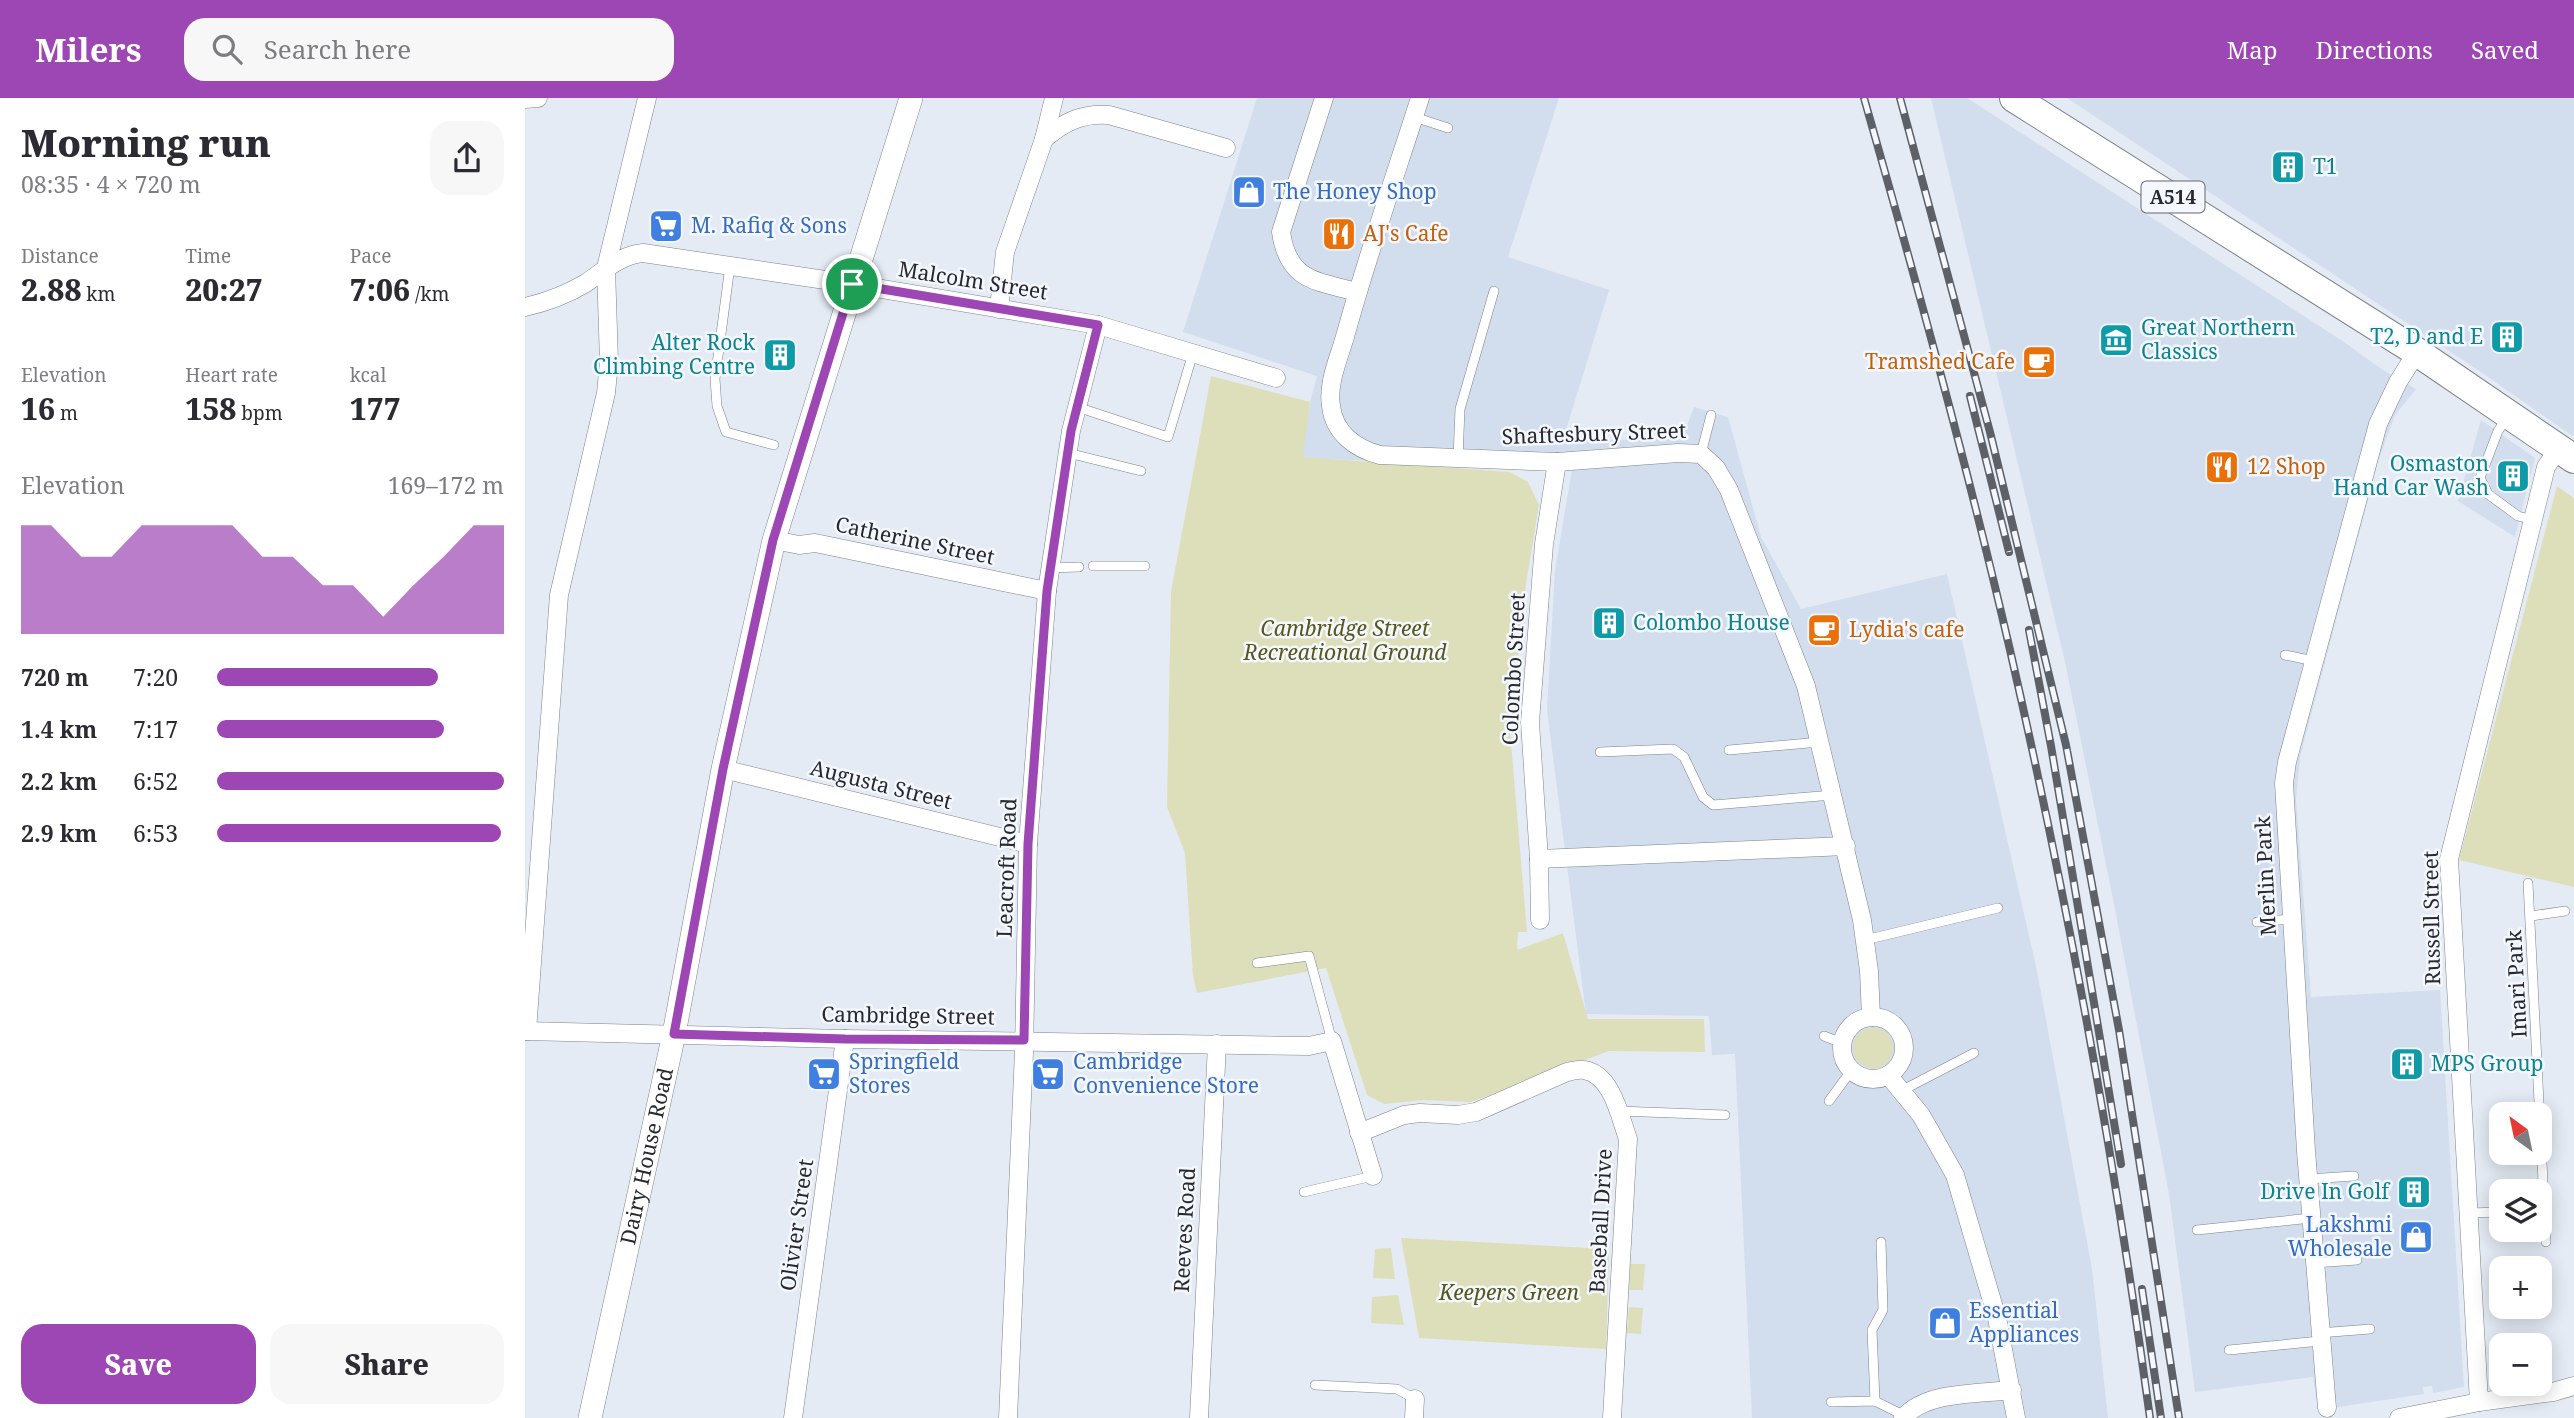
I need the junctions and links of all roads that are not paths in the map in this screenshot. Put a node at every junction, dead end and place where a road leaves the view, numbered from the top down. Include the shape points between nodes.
1 (538, 98) edge
2 (647, 98) edge
3 (911, 98) edge
4 (1054, 98) edge
5 (1324, 98) edge
6 (1420, 98) edge
7 (2014, 98) edge
8 (525, 99) edge
9 (1414, 117) junction
10 (1448, 128) dead end
11 (1044, 139) junction
12 (1226, 148) dead end
13 (730, 266) junction
14 (606, 268) junction
15 (852, 284) junction
16 (1495, 291) dead end
17 (1357, 292) junction
18 (525, 307) edge
19 (999, 309) junction
20 (1098, 325) junction
21 (2417, 352) junction
22 (1193, 353) junction
23 (1276, 378) dead end
24 (1077, 407) junction
25 (2510, 414) junction
26 (1711, 415) dead end
27 (774, 445) dead end
28 (1068, 453) junction
29 (2566, 453) edge
30 (1701, 454) junction
31 (1458, 458) junction
32 (1557, 462) junction
33 (1142, 471) dead end
34 (2533, 520) junction
35 (773, 540) junction
36 (1093, 566) dead end
37 (1145, 566) dead end
38 (1079, 567) dead end
39 (1050, 568) junction
40 (1047, 591) junction
41 (2285, 655) dead end
42 (2314, 662) junction
43 (1820, 742) junction
44 (1729, 750) dead end
45 (1600, 752) dead end
46 (723, 769) junction
47 (1833, 795) junction
48 (1028, 844) junction
49 (1846, 846) junction
50 (1539, 859) junction
51 (2528, 883) dead end
52 (1998, 908) dead end
53 (2565, 911) dead end
54 (2531, 916) junction
55 (2291, 919) junction
56 (1540, 920) dead end
57 (2257, 922) dead end
58 (1865, 940) junction
59 (1257, 963) dead end
60 (1871, 1017) junction
61 (526, 1031) edge
62 (674, 1034) junction
63 (1824, 1036) dead end
64 (845, 1039) junction
65 (1024, 1040) junction
66 (1332, 1041) junction
67 (1842, 1043) junction
68 (1217, 1044) junction
69 (1974, 1053) dead end
70 (1851, 1071) junction
71 (1888, 1076) junction
72 (1901, 1091) junction
73 (1829, 1101) dead end
74 (1618, 1111) junction
75 (1725, 1115) dead end
76 (1359, 1133) junction
77 (1373, 1176) joint
78 (2354, 1176) dead end
79 (2543, 1179) edge
80 (2308, 1180) junction
81 (1304, 1192) dead end
82 (2489, 1212) edge
83 (2469, 1213) junction
84 (2311, 1218) junction
85 (2197, 1230) dead end
86 (1881, 1242) dead end
87 (2357, 1260) dead end
88 (2314, 1263) junction
89 (2370, 1329) dead end
90 (2320, 1337) junction
91 (2229, 1350) dead end
92 (1315, 1385) dead end
93 (2574, 1386) edge
94 (2012, 1390) junction
95 (1415, 1399) joint
96 (1875, 1401) junction
97 (1831, 1402) dead end
98 (2479, 1402) junction
99 (2328, 1413) edge
100 (1904, 1417) edge
101 (590, 1418) edge
102 (793, 1418) edge
103 (1008, 1418) edge
104 (1199, 1418) edge
105 (1414, 1418) edge
106 (1612, 1418) edge
107 (2016, 1418) edge
108 (2399, 1418) edge

1 - 8 street
2 - 14 street
3 - 15 street, Dairy House Road
4 - 11 street
5 - 17 street via 1281,232 1283,248 1307,278
6 - 9 street, Shaftesbury Street
7 - 21 main road, A514
9 - 10 lane
9 - 17 street, Shaftesbury Street
11 - 12 street via 1070,120 1097,114
11 - 19 street via 1005,252
13 - 14 street, Malcolm Street via 633,254
13 - 15 street, Malcolm Street
13 - 27 lane via 715,379 717,406 726,432
14 - 18 street, Malcolm Street via 568,293
14 - 61 street via 606,393 559,595
15 - 19 street, Malcolm Street
15 - 35 street, Dairy House Road
16 - 31 lane via 1460,409
17 - 31 street, Shaftesbury Street via 1330,392 1333,419 1363,451
19 - 20 street, Malcolm Street
20 - 22 street, Malcolm Street
20 - 24 street, Leacroft Road
21 - 25 main road, A514
21 - 42 street, Merlin Park via 2378,424
22 - 23 street, Malcolm Street
22 - 24 lane via 1168,437
24 - 28 street, Leacroft Road
25 - 29 main road, A514
25 - 34 lane via 2498,430 2480,478 2487,494 2518,516
26 - 30 lane
28 - 33 lane
28 - 39 street, Leacroft Road
29 - 34 street, Russell Street via 2546,467
30 - 32 street, Shaftesbury Street
30 - 43 street, Shaftesbury Street via 1729,490 1806,686
31 - 32 street, Shaftesbury Street
32 - 50 street, Colombo Street via 1544,544 1530,723
34 - 83 street, Russell Street via 2449,859
35 - 40 street, Catherine Street via 815,543
35 - 46 street, Dairy House Road
36 - 37 lane
38 - 39 lane
39 - 40 street, Leacroft Road
40 - 48 street, Leacroft Road
41 - 42 lane
42 - 55 street, Merlin Park via 2284,783
43 - 44 lane
43 - 47 street, Shaftesbury Street
45 - 47 lane via 1673,749 1684,757 1697,788 1713,805
46 - 48 street, Augusta Street
46 - 62 street, Dairy House Road
47 - 49 street, Shaftesbury Street
48 - 65 street, Leacroft Road
49 - 50 street
49 - 58 street, Shaftesbury Street
50 - 56 street, Colombo Street
51 - 54 lane, Imari Park
52 - 58 lane
53 - 54 lane
54 - 79 lane, Imari Park
55 - 57 lane
55 - 80 street, Merlin Park
58 - 60 street, Shaftesbury Street
59 - 66 lane via 1310,956
60 - 67 street via 1847,1029
60 - 71 street via 1893,1023 1903,1039 1903,1059
61 - 62 street, Cambridge Street
62 - 64 street, Cambridge Street
62 - 101 street, Dairy House Road
63 - 67 lane
64 - 65 street, Cambridge Street
64 - 102 street, Olivier Street
65 - 68 street, Cambridge Street
65 - 103 street, Leacroft Road
66 - 68 street, Cambridge Street via 1309,1046
66 - 76 street
67 - 70 street via 1841,1054
68 - 104 street, Reeves Road
69 - 72 lane
70 - 71 street via 1867,1080
70 - 73 lane
71 - 72 street
72 - 94 street via 1933,1133 1955,1175 1997,1318
74 - 75 lane
74 - 76 street, Baseball Drive via 1604,1083 1583,1069 1476,1112 1403,1115
74 - 106 street, Baseball Drive via 1627,1139
76 - 77 street
77 - 81 lane
78 - 80 lane
80 - 84 street, Merlin Park
82 - 83 lane
83 - 98 street, Russell Street
84 - 85 lane
84 - 88 street, Merlin Park
86 - 96 lane via 1883,1310 1872,1330
87 - 88 lane
88 - 90 street, Merlin Park
89 - 90 lane
90 - 91 lane
90 - 99 street, Merlin Park
92 - 95 lane via 1397,1389
93 - 98 street
94 - 100 street via 1934,1399
94 - 107 street
95 - 105 street
96 - 97 lane
96 - 100 lane
98 - 108 street

